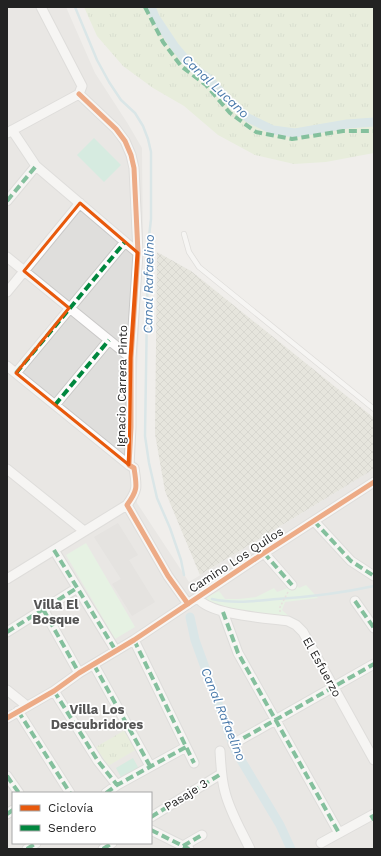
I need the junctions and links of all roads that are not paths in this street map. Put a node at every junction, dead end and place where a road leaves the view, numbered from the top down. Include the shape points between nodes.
1 (40, 7) edge
2 (81, 90) junction
3 (10, 131) edge
4 (36, 166) junction
5 (7, 201) edge
6 (80, 203) junction
7 (184, 234) dead end
8 (125, 242) junction
9 (138, 253) junction
10 (7, 257) edge
11 (24, 271) junction
12 (7, 292) edge
13 (69, 308) junction
14 (109, 340) junction
15 (131, 358) junction
16 (7, 366) edge
17 (16, 373) junction
18 (55, 405) junction
19 (374, 409) edge
20 (129, 466) junction
21 (7, 469) edge
22 (374, 482) edge
23 (127, 505) junction
24 (314, 521) junction
25 (84, 531) junction
26 (54, 550) junction
27 (264, 553) junction
28 (374, 576) edge
29 (7, 578) edge
30 (292, 585) dead end
31 (77, 588) junction
32 (198, 598) junction
33 (355, 601) dead end
34 (188, 604) junction
35 (43, 609) junction
36 (223, 612) junction
37 (374, 628) edge
38 (7, 632) edge
39 (134, 640) junction
40 (116, 651) junction
41 (374, 664) edge
42 (94, 665) junction
43 (79, 673) junction
44 (333, 687) junction
45 (7, 690) edge
46 (54, 690) junction
47 (27, 706) junction
48 (18, 711) junction
49 (7, 718) edge
50 (276, 719) junction
51 (233, 744) dead end
52 (186, 747) junction
53 (220, 751) dead end
54 (374, 760) edge
55 (194, 763) dead end
56 (150, 766) junction
57 (221, 774) junction
58 (7, 776) edge
59 (117, 785) junction
60 (18, 792) edge
61 (69, 792) edge
62 (107, 792) edge
63 (152, 816) edge
64 (373, 816) edge
65 (152, 831) edge
66 (339, 833) junction
67 (202, 835) dead end
68 (321, 843) dead end
69 (186, 848) edge
70 (250, 849) edge

1 - 2 street, Ignacio Carrera Pinto
2 - 3 street
2 - 9 street, Ignacio Carrera Pinto via 105,120 116,129 131,155 134,168
3 - 4 street
4 - 5 street
4 - 6 street
6 - 8 street
6 - 11 street
7 - 19 lane via 188,252 199,267
8 - 9 street
8 - 13 street
9 - 15 street, Ignacio Carrera Pinto
10 - 11 street
11 - 12 street
11 - 13 street
13 - 14 street
13 - 17 street
14 - 15 street
14 - 18 street
15 - 20 street, Ignacio Carrera Pinto
16 - 17 street
17 - 18 street
18 - 20 street
20 - 23 street, Ignacio Carrera Pinto via 134,468 136,484 135,494
21 - 25 street
22 - 24 street, Camino Los Quilos
23 - 25 street
23 - 34 street via 168,576
24 - 27 street, Camino Los Quilos
24 - 28 street via 351,561
25 - 26 street
26 - 29 street
26 - 31 street
27 - 30 street
27 - 32 street, Camino Los Quilos
31 - 35 street
31 - 40 street
32 - 34 street, Camino Los Quilos
32 - 36 street, El Esfuerzo via 208,606
33 - 37 street
34 - 39 street, Camino Los Quilos
35 - 38 street
35 - 43 street
36 - 44 street, El Esfuerzo via 288,621 296,625 303,632
36 - 50 street via 238,653
39 - 40 street, Camino Los Quilos
39 - 52 street
40 - 42 street, Camino Los Quilos
41 - 44 street
42 - 43 street, Camino Los Quilos
42 - 56 street
43 - 46 street, Camino Los Quilos
44 - 50 street
44 - 54 street, El Esfuerzo
45 - 47 street
46 - 47 street, Camino Los Quilos
46 - 59 street via 98,761
47 - 48 street, Camino Los Quilos
48 - 49 street, Camino Los Quilos
48 - 61 street
50 - 51 street
50 - 66 street
52 - 55 street
52 - 56 street
53 - 57 street
56 - 59 street
57 - 63 street, Pasaje 3
57 - 70 street via 230,808
58 - 60 street
59 - 62 street
64 - 66 street
65 - 69 street
66 - 68 street
67 - 69 street

